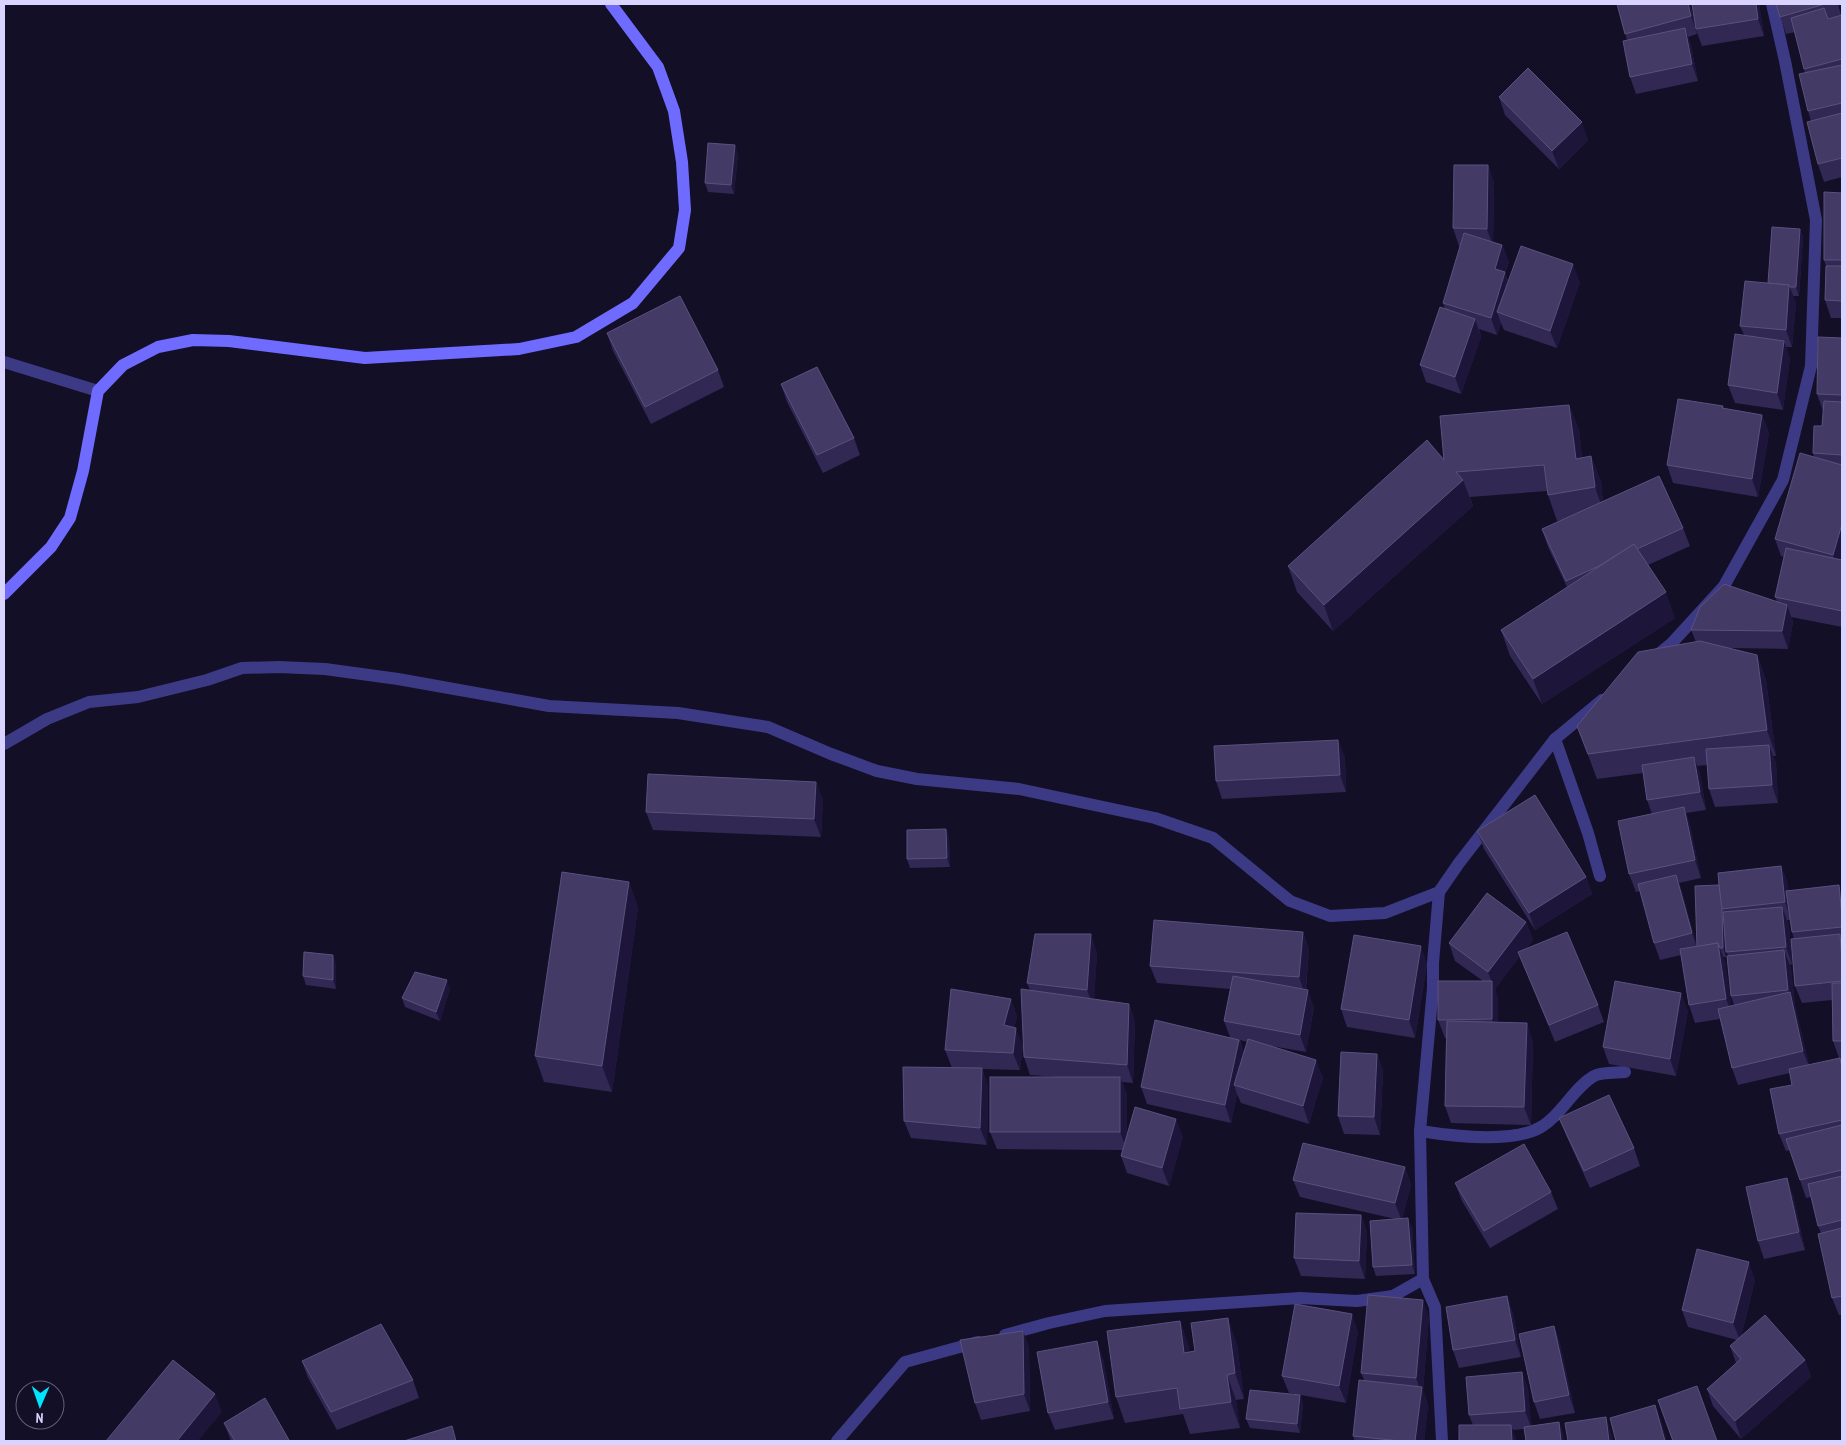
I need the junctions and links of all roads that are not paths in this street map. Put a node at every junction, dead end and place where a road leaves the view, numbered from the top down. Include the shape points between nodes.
1 (611, 4) edge
2 (1772, 4) edge
3 (4, 362) edge
4 (98, 390) junction
5 (4, 594) edge
6 (1648, 663) edge
7 (1609, 694) edge
8 (1555, 739) junction
9 (4, 744) edge
10 (1600, 876) dead end
11 (1439, 892) junction
12 (1625, 1072) edge
13 (1420, 1132) junction
14 (1423, 1279) junction
15 (837, 1441) edge
16 (1442, 1441) edge

1 - 4 street via 658,67 674,111 682,162 685,210 679,248 633,303 576,337 519,349 365,358 229,341 193,340 158,347 123,365
2 - 6 street via 1816,220 1811,366 1783,480 1724,586 1671,644
3 - 4 street
4 - 5 street via 83,471 70,518 52,547
7 - 8 street
8 - 10 street
8 - 11 street
9 - 11 street via 47,718 89,702 138,697 242,668 325,669 549,706 678,713 768,727 877,770 917,779 1020,789 1155,818 1213,838 1290,901 1330,916 1385,913
11 - 13 street
12 - 13 street via 1596,1075 1542,1127 1511,1137
13 - 14 street
14 - 15 street via 1393,1296 1357,1301 1300,1298 1106,1311 905,1362
14 - 16 street via 1435,1307

